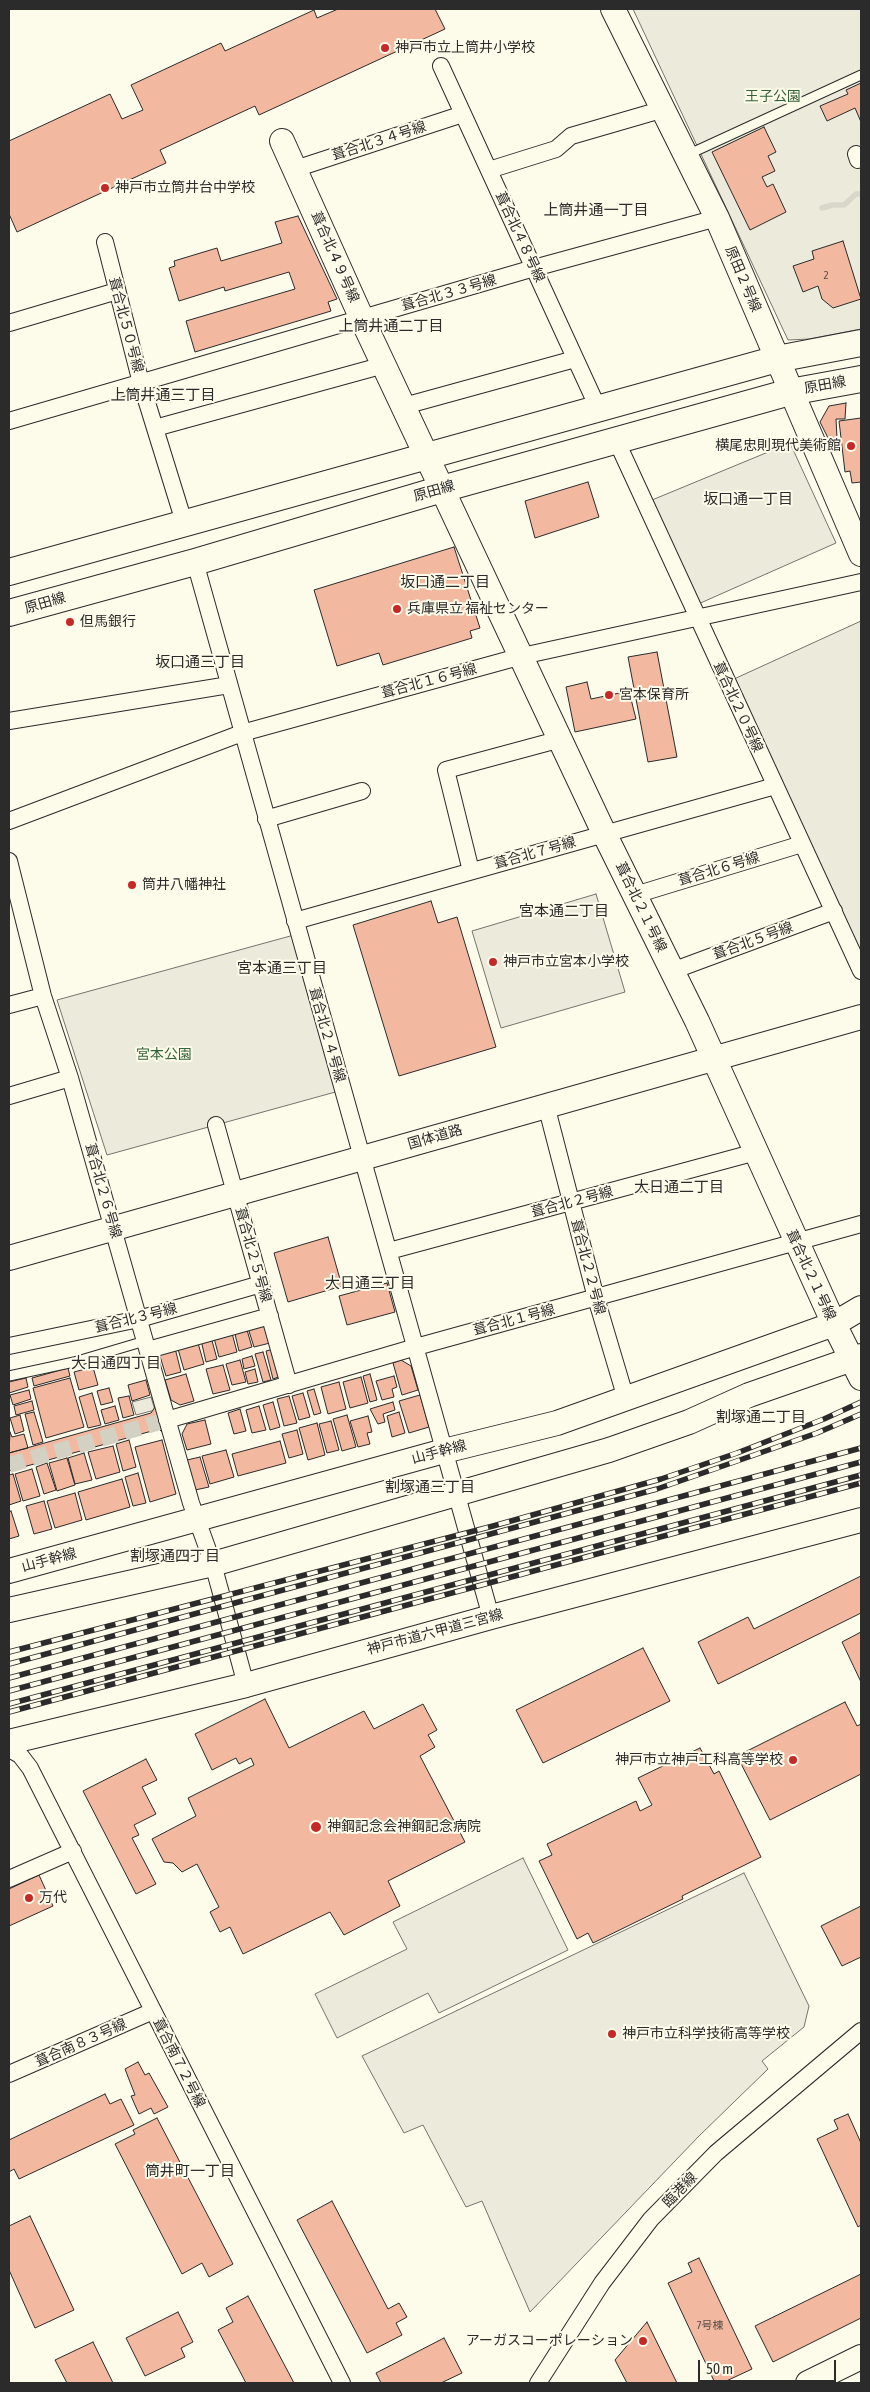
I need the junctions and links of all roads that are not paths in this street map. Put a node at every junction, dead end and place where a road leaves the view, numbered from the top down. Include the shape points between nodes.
1 (613, 9) edge
2 (441, 66) dead end
3 (861, 75) edge
4 (664, 109) junction
5 (463, 114) junction
6 (282, 141) dead end
7 (686, 155) junction
8 (295, 169) junction
9 (489, 170) junction
10 (717, 218) junction
11 (105, 242) dead end
12 (534, 268) junction
13 (117, 291) junction
14 (362, 318) junction
15 (9, 323) edge
16 (861, 343) edge
17 (575, 359) junction
18 (777, 359) junction
19 (384, 365) junction
20 (861, 379) edge
21 (141, 383) junction
22 (790, 392) junction
23 (404, 406) junction
24 (598, 408) junction
25 (9, 421) edge
26 (155, 428) junction
27 (616, 442) junction
28 (426, 455) junction
29 (442, 488) junction
30 (184, 522) junction
31 (861, 554) edge
32 (195, 562) junction
33 (9, 572) edge
34 (861, 582) edge
35 (9, 613) edge
36 (696, 618) junction
37 (522, 656) junction
38 (229, 684) junction
39 (9, 721) edge
40 (242, 733) junction
41 (561, 739) junction
42 (775, 786) junction
43 (362, 791) dead end
44 (266, 819) junction
45 (9, 822) edge
46 (604, 832) junction
47 (802, 844) junction
48 (9, 861) edge
49 (471, 871) junction
50 (635, 895) junction
51 (834, 911) junction
52 (295, 921) junction
53 (672, 970) junction
54 (861, 971) edge
55 (43, 996) junction
56 (9, 1005) edge
57 (861, 1017) edge
58 (714, 1058) junction
59 (70, 1078) junction
60 (9, 1096) edge
61 (546, 1105) junction
62 (216, 1125) dead end
63 (756, 1152) junction
64 (362, 1157) junction
65 (236, 1194) junction
66 (571, 1202) junction
67 (861, 1224) edge
68 (114, 1229) junction
69 (796, 1242) junction
70 (389, 1251) junction
71 (9, 1258) edge
72 (261, 1284) junction
73 (596, 1298) junction
74 (861, 1308) edge
75 (270, 1316) junction
76 (139, 1319) junction
77 (834, 1324) junction
78 (146, 1345) junction
79 (9, 1346) edge
80 (416, 1347) junction
81 (859, 1365) edge
82 (9, 1376) edge
83 (289, 1385) junction
84 (626, 1399) junction
85 (167, 1420) junction
86 (444, 1451) junction
87 (456, 1495) junction
88 (861, 1520) edge
89 (196, 1521) junction
90 (213, 1564) junction
91 (9, 1571) edge
92 (9, 1610) edge
93 (491, 1617) junction
94 (246, 1685) junction
95 (9, 1742) edge
96 (9, 1749) edge
97 (73, 1851) junction
98 (9, 1879) edge
99 (153, 2011) junction
100 (861, 2032) edge
101 (9, 2074) edge
102 (861, 2357) edge
103 (342, 2383) edge
104 (538, 2383) edge
105 (808, 2383) edge

1 - 4 street, 原田２号線
2 - 5 street, 葺合北４８号線
3 - 7 lane via 808,103
4 - 7 street, 原田２号線
4 - 9 street via 571,136 556,148
5 - 8 street, 葺合北３４号線
5 - 9 street, 葺合北４８号線
6 - 8 street, 葺合北４９号線
7 - 10 street, 原田２号線
8 - 14 street, 葺合北４９号線
9 - 12 street, 葺合北４８号線
10 - 12 street, 葺合北３３号線
10 - 18 street, 原田２号線
11 - 13 street, 葺合北５０号線
12 - 14 street, 葺合北３３号線
12 - 17 street, 葺合北４８号線
13 - 15 street
13 - 21 street, 葺合北５０号線
14 - 19 street, 葺合北４９号線
14 - 21 street, 葺合北３３号線
16 - 18 main road
17 - 23 street
17 - 24 street, 葺合北４８号線
18 - 22 street, 原田２号線
18 - 24 main road
19 - 23 street, 葺合北４９号線
19 - 26 street
20 - 22 main road, 原田線
21 - 25 street, 葺合北３３号線
21 - 26 street, 葺合北５０号線
22 - 27 main road, 原田線
22 - 31 street, 原田２号線
23 - 28 street, 葺合北４９号線
24 - 28 main road
26 - 30 street, 葺合北５０号線
27 - 29 main road, 原田線
27 - 36 street, 葺合北２０号線
28 - 29 street, 葺合北２１号線
28 - 30 main road
29 - 32 main road, 原田線
29 - 37 street, 葺合北２１号線
30 - 33 main road
32 - 35 main road, 原田線
32 - 38 street, 葺合北２４号線
34 - 36 street, 葺合北１６号線
36 - 37 street, 葺合北１６号線
36 - 42 street, 葺合北２０号線
37 - 40 street, 葺合北１６号線
37 - 41 street, 葺合北２１号線
38 - 39 street
38 - 40 street, 葺合北２４号線
40 - 44 street, 葺合北２４号線
40 - 45 street, 葺合北１６号線
41 - 46 street, 葺合北２１号線
41 - 49 street via 446,770
42 - 46 street, 葺合北７号線
42 - 47 street, 葺合北２０号線
43 - 44 street
44 - 52 street, 葺合北２４号線
46 - 49 street, 葺合北７号線
46 - 50 street, 葺合北２１号線
47 - 50 street, 葺合北６号線
47 - 51 street, 葺合北２０号線
48 - 55 street, 葺合北２６号線
49 - 52 street, 葺合北７号線
50 - 53 street, 葺合北２１号線
51 - 53 street, 葺合北５号線
51 - 54 street, 葺合北２０号線
52 - 64 street, 葺合北２４号線
53 - 58 street, 葺合北２１号線
55 - 56 street
55 - 59 street, 葺合北２６号線
57 - 58 street, 国体道路
58 - 61 street, 国体道路
58 - 63 street, 葺合北２１号線
59 - 60 street
59 - 68 street, 葺合北２６号線
61 - 64 street, 国体道路
61 - 66 street, 葺合北２２号線
62 - 65 street, 葺合北２５号線
63 - 66 street, 葺合北２号線
63 - 69 street, 葺合北２１号線
64 - 65 street, 国体道路
64 - 70 street, 葺合北２４号線
65 - 68 street, 国体道路
65 - 72 street, 葺合北２５号線
66 - 70 street, 葺合北２号線
66 - 73 street, 葺合北２２号線
67 - 69 street, 葺合北１号線
68 - 71 street, 国体道路
68 - 76 street, 葺合北２６号線
69 - 73 street, 葺合北１号線
69 - 77 street, 葺合北２１号線
70 - 80 street, 葺合北２４号線
72 - 75 street, 葺合北２５号線
72 - 76 street, 葺合北３号線
73 - 80 street, 葺合北１号線
73 - 84 street, 葺合北２２号線
74 - 77 street, 山手幹線
75 - 78 street
75 - 83 street, 葺合北２５号線
76 - 78 street, 葺合北２６号線
76 - 79 street, 葺合北３号線
77 - 81 street, 葺合北２１号線
77 - 84 street, 山手幹線
78 - 82 lane
78 - 85 street, 葺合北２６号線
80 - 83 street, 葺合北１号線
80 - 86 street, 葺合北２４号線
81 - 87 street via 749,1395 689,1422 609,1450
83 - 85 street, 葺合北１号線
84 - 86 street, 山手幹線 via 556,1423
85 - 89 street, 葺合北２６号線
86 - 87 street, 葺合北２４号線
86 - 89 street, 山手幹線
87 - 90 street
87 - 93 street, 葺合北２４号線
88 - 93 street, 神戸市道六甲道三宮線
89 - 90 street, 葺合北２６号線
89 - 91 street, 山手幹線
90 - 92 street
90 - 94 street, 葺合北２６号線
93 - 94 street, 神戸市道六甲道三宮線
94 - 95 street, 神戸市道六甲道三宮線
96 - 97 street, 葺合南７２号線 via 20,1755 30,1768
97 - 98 street
97 - 99 street, 葺合南７２号線
99 - 101 street, 葺合南８３号線
99 - 103 street, 葺合南７２号線
100 - 104 street, 臨港線 via 716,2153 651,2220 602,2283
102 - 105 street

